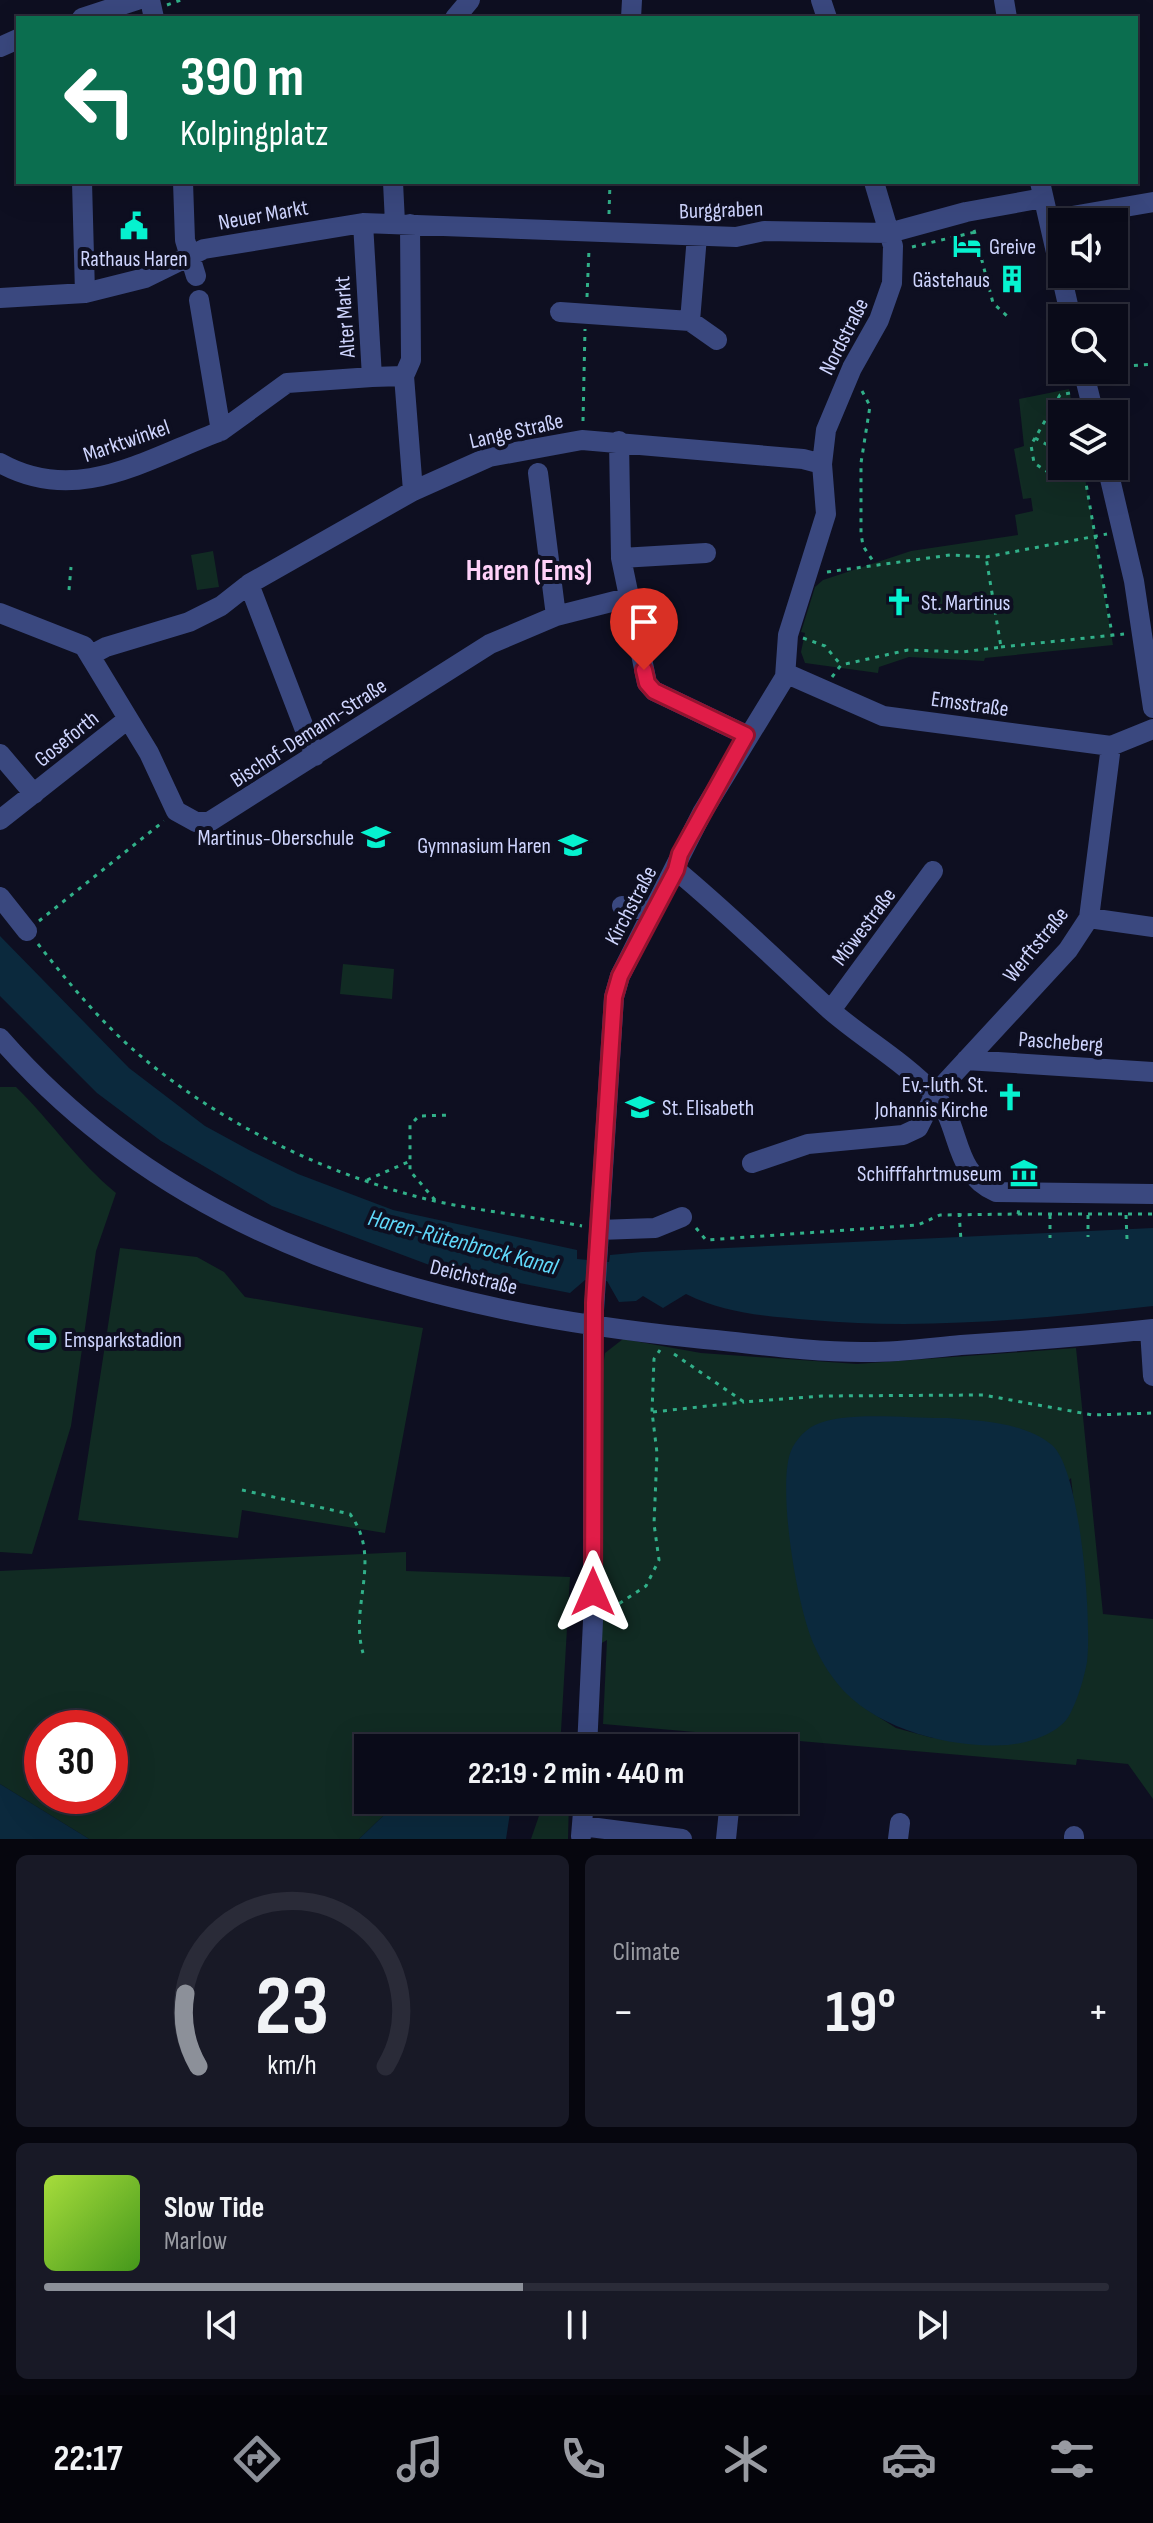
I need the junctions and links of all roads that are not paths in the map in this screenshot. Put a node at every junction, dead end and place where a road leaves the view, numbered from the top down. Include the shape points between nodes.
1 (137, 0) edge
2 (470, 0) edge
3 (88, 16) edge
4 (457, 16) edge
5 (82, 184) edge
6 (183, 184) edge
7 (393, 184) edge
8 (875, 184) edge
9 (1042, 190) edge
10 (1153, 202) edge
11 (1118, 208) edge
12 (1048, 216) edge
13 (363, 223) junction
14 (403, 224) junction
15 (697, 236) junction
16 (891, 239) junction
17 (188, 255) junction
18 (196, 276) dead end
19 (85, 293) junction
20 (0, 298) edge
21 (199, 300) dead end
22 (560, 312) dead end
23 (690, 321) junction
24 (717, 340) dead end
25 (408, 368) junction
26 (372, 377) junction
27 (221, 431) junction
28 (619, 441) junction
29 (0, 463) edge
30 (822, 464) junction
31 (538, 473) dead end
32 (1110, 480) edge
33 (413, 491) junction
34 (706, 553) dead end
35 (621, 558) junction
36 (249, 584) junction
37 (627, 598) junction
38 (0, 613) edge
39 (556, 616) junction
40 (91, 655) junction
41 (785, 677) junction
42 (1153, 708) edge
43 (128, 719) junction
44 (1153, 729) edge
45 (746, 735) junction
46 (1111, 746) junction
47 (0, 754) edge
48 (315, 756) junction
49 (34, 794) junction
50 (0, 820) edge
51 (676, 870) junction
52 (933, 871) dead end
53 (0, 897) edge
54 (622, 906) dead end
55 (653, 912) junction
56 (1089, 918) junction
57 (1153, 927) edge
58 (27, 931) road end
59 (831, 1010) junction
60 (0, 1038) edge
61 (966, 1060) junction
62 (1153, 1072) edge
63 (935, 1094) junction
64 (752, 1163) dead end
65 (1153, 1194) edge
66 (682, 1217) road end
67 (599, 1230) junction
68 (593, 1326) junction
69 (1151, 1329) edge
70 (1153, 1376) edge
71 (588, 1734) edge
72 (729, 1814) edge
73 (581, 1832) edge
74 (682, 1839) edge
75 (726, 1839) edge

1 - 3 street
2 - 4 street
5 - 19 street
6 - 17 street
7 - 14 street
8 - 16 street, Nordstraße
9 - 12 street
9 - 16 street, Burggraben
10 - 11 street
13 - 14 street, Neuer Markt
13 - 17 street, Neuer Markt
13 - 26 street, Alter Markt
14 - 15 street, Burggraben
14 - 25 street
15 - 16 street, Burggraben via 764,231
15 - 23 street
16 - 30 street, Nordstraße via 894,266 888,300 838,398 826,430
17 - 18 street
17 - 19 street, Neuer Markt via 145,278
19 - 20 street, Neuer Markt
21 - 27 street
22 - 23 street
23 - 24 street
25 - 26 street, Alter Markt
25 - 33 street
26 - 27 street, Marktwinkel via 287,383
27 - 29 street, Marktwinkel via 99,479 42,480
28 - 30 street, Lange Straße
28 - 33 street, Lange Straße via 582,440 489,457
28 - 35 street
30 - 41 street, Nordstraße via 826,514 788,635
31 - 39 street
32 - 42 street
33 - 36 street, Lange Straße
34 - 35 street
35 - 37 street
36 - 40 street, Lange Straße via 189,622
36 - 48 street
37 - 39 street, Bischof-Demann-Straße
37 - 45 street via 647,683
38 - 40 street via 76,641
39 - 48 street, Bischof-Demann-Straße via 490,644
40 - 43 street
41 - 45 street, Kirchstraße
41 - 46 street, Emsstraße via 883,716
43 - 48 street, Bischof-Demann-Straße via 176,811 196,822 209,822
43 - 49 street, Goseforth
44 - 46 street, Emsstraße
45 - 51 street, Kirchstraße
46 - 56 street, Werftstraße
47 - 49 street, Goseforth
49 - 50 street, Goseforth
51 - 55 street, Kirchstraße
51 - 59 street
52 - 59 street, Möwestraße
53 - 58 street
54 - 55 street
55 - 67 street, Kirchstraße via 614,997
56 - 57 street
56 - 61 street, Werftstraße via 1068,950
59 - 63 street
60 - 68 street, Deichstraße via 90,1125 152,1174 222,1215 296,1250 382,1277
61 - 62 street, Pascheberg
61 - 63 street, Werftstraße
63 - 64 street, Werftstraße via 918,1128 903,1135 808,1144
63 - 65 street via 969,1174 996,1192
66 - 67 street via 655,1228
67 - 68 street, Kirchstraße
68 - 69 street, Deichstraße via 863,1352
68 - 71 street, Kirchstraße
69 - 70 street
72 - 75 street
73 - 74 street

